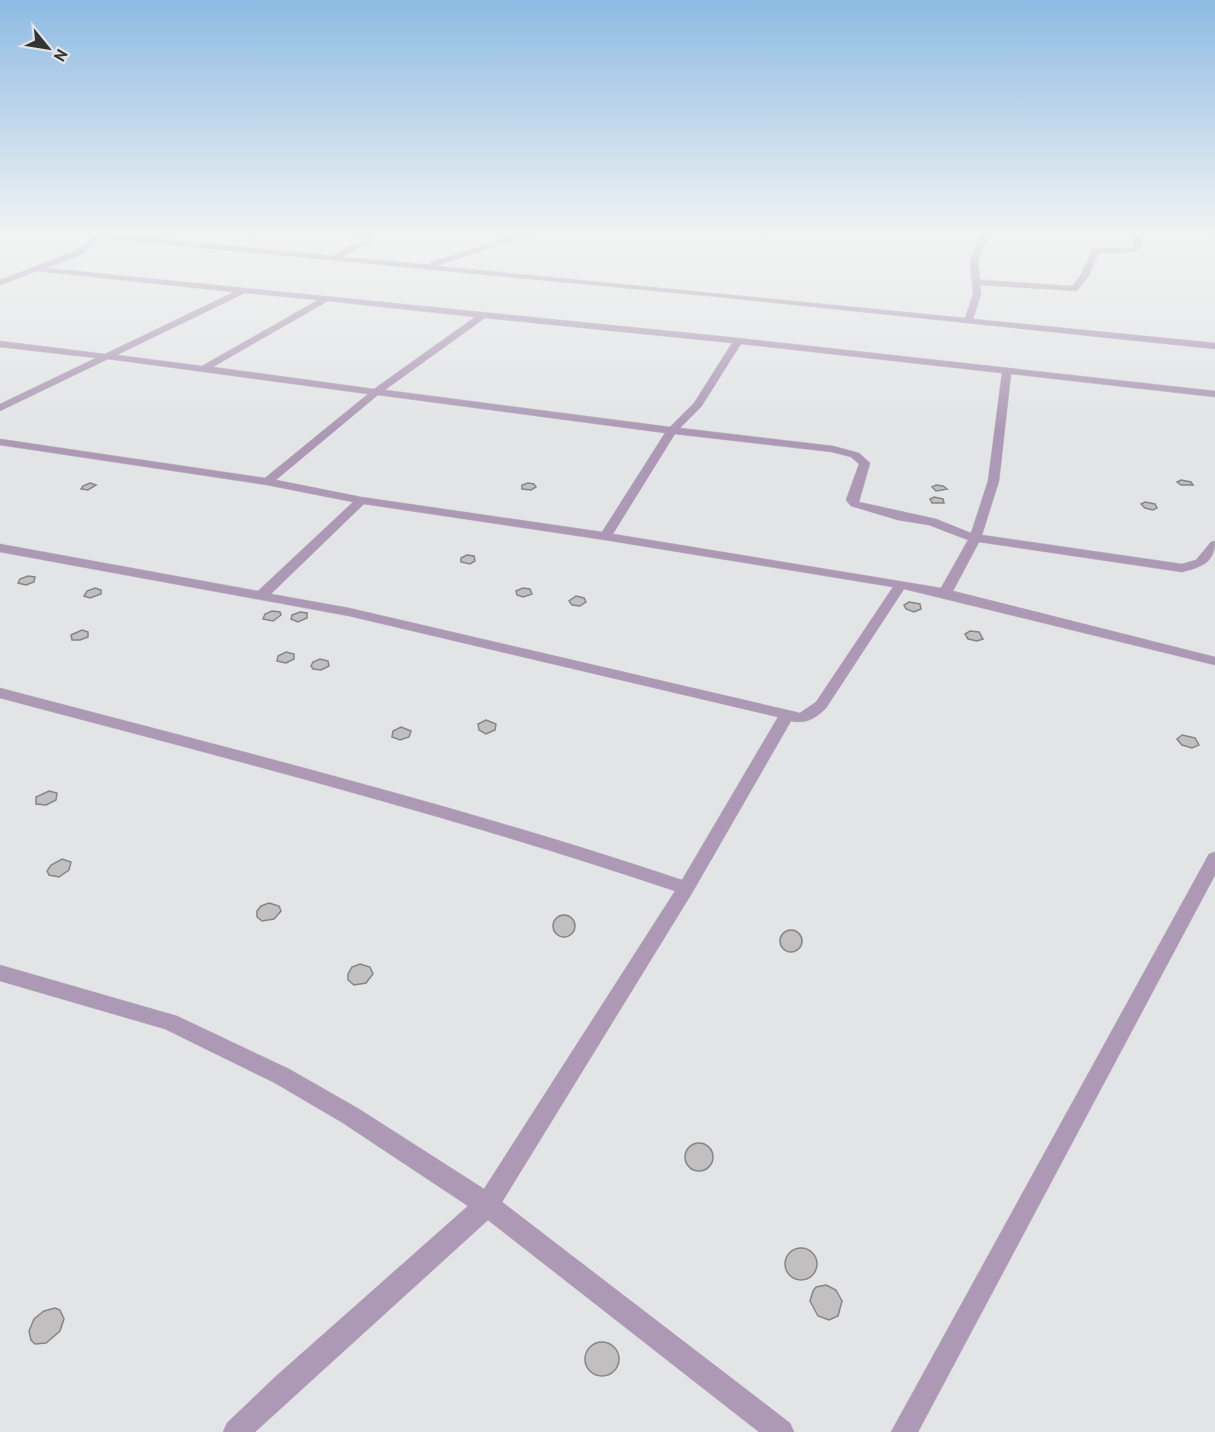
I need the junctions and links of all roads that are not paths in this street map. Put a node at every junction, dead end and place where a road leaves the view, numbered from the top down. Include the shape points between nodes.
1 (226, 299) edge
2 (326, 299) joint
3 (745, 299) edge
4 (975, 299) edge
5 (483, 315) junction
6 (968, 321) junction
7 (738, 341) junction
8 (0, 344) edge
9 (1215, 346) edge
10 (109, 357) junction
11 (203, 369) junction
12 (1007, 370) junction
13 (376, 392) junction
14 (1215, 394) edge
15 (0, 408) edge
16 (671, 432) junction
17 (0, 442) edge
18 (267, 482) junction
19 (361, 500) junction
20 (605, 536) junction
21 (974, 538) junction
22 (1215, 545) edge
23 (0, 549) edge
24 (901, 584) junction
25 (945, 593) junction
26 (261, 597) junction
27 (1215, 661) edge
28 (0, 693) edge
29 (786, 716) junction
30 (1215, 859) edge
31 (687, 888) junction
32 (0, 973) edge
33 (487, 1205) junction
34 (236, 1432) edge
35 (781, 1432) edge
36 (903, 1432) edge

1 - 10 street
2 - 5 street
2 - 11 street
3 - 6 street
4 - 6 street
5 - 7 street
5 - 13 street
6 - 9 street
7 - 12 street
7 - 16 street via 698,405
8 - 10 street
10 - 11 street
10 - 15 street
11 - 13 street
12 - 14 street
12 - 21 street via 1003,423 989,501
13 - 16 street
13 - 18 street
16 - 20 street
16 - 21 street via 846,451 865,463 852,500 855,504 932,522
17 - 18 street
18 - 19 street
19 - 20 street
19 - 26 street
20 - 24 street
21 - 22 street via 1182,568 1200,563
21 - 25 street
23 - 26 street
24 - 25 street
24 - 29 street via 821,705 801,718
25 - 27 street
26 - 29 street via 433,630
28 - 31 street via 428,808
29 - 31 street
30 - 36 street
31 - 33 street
32 - 33 street via 170,1022 233,1052 351,1116
33 - 34 street
33 - 35 street

